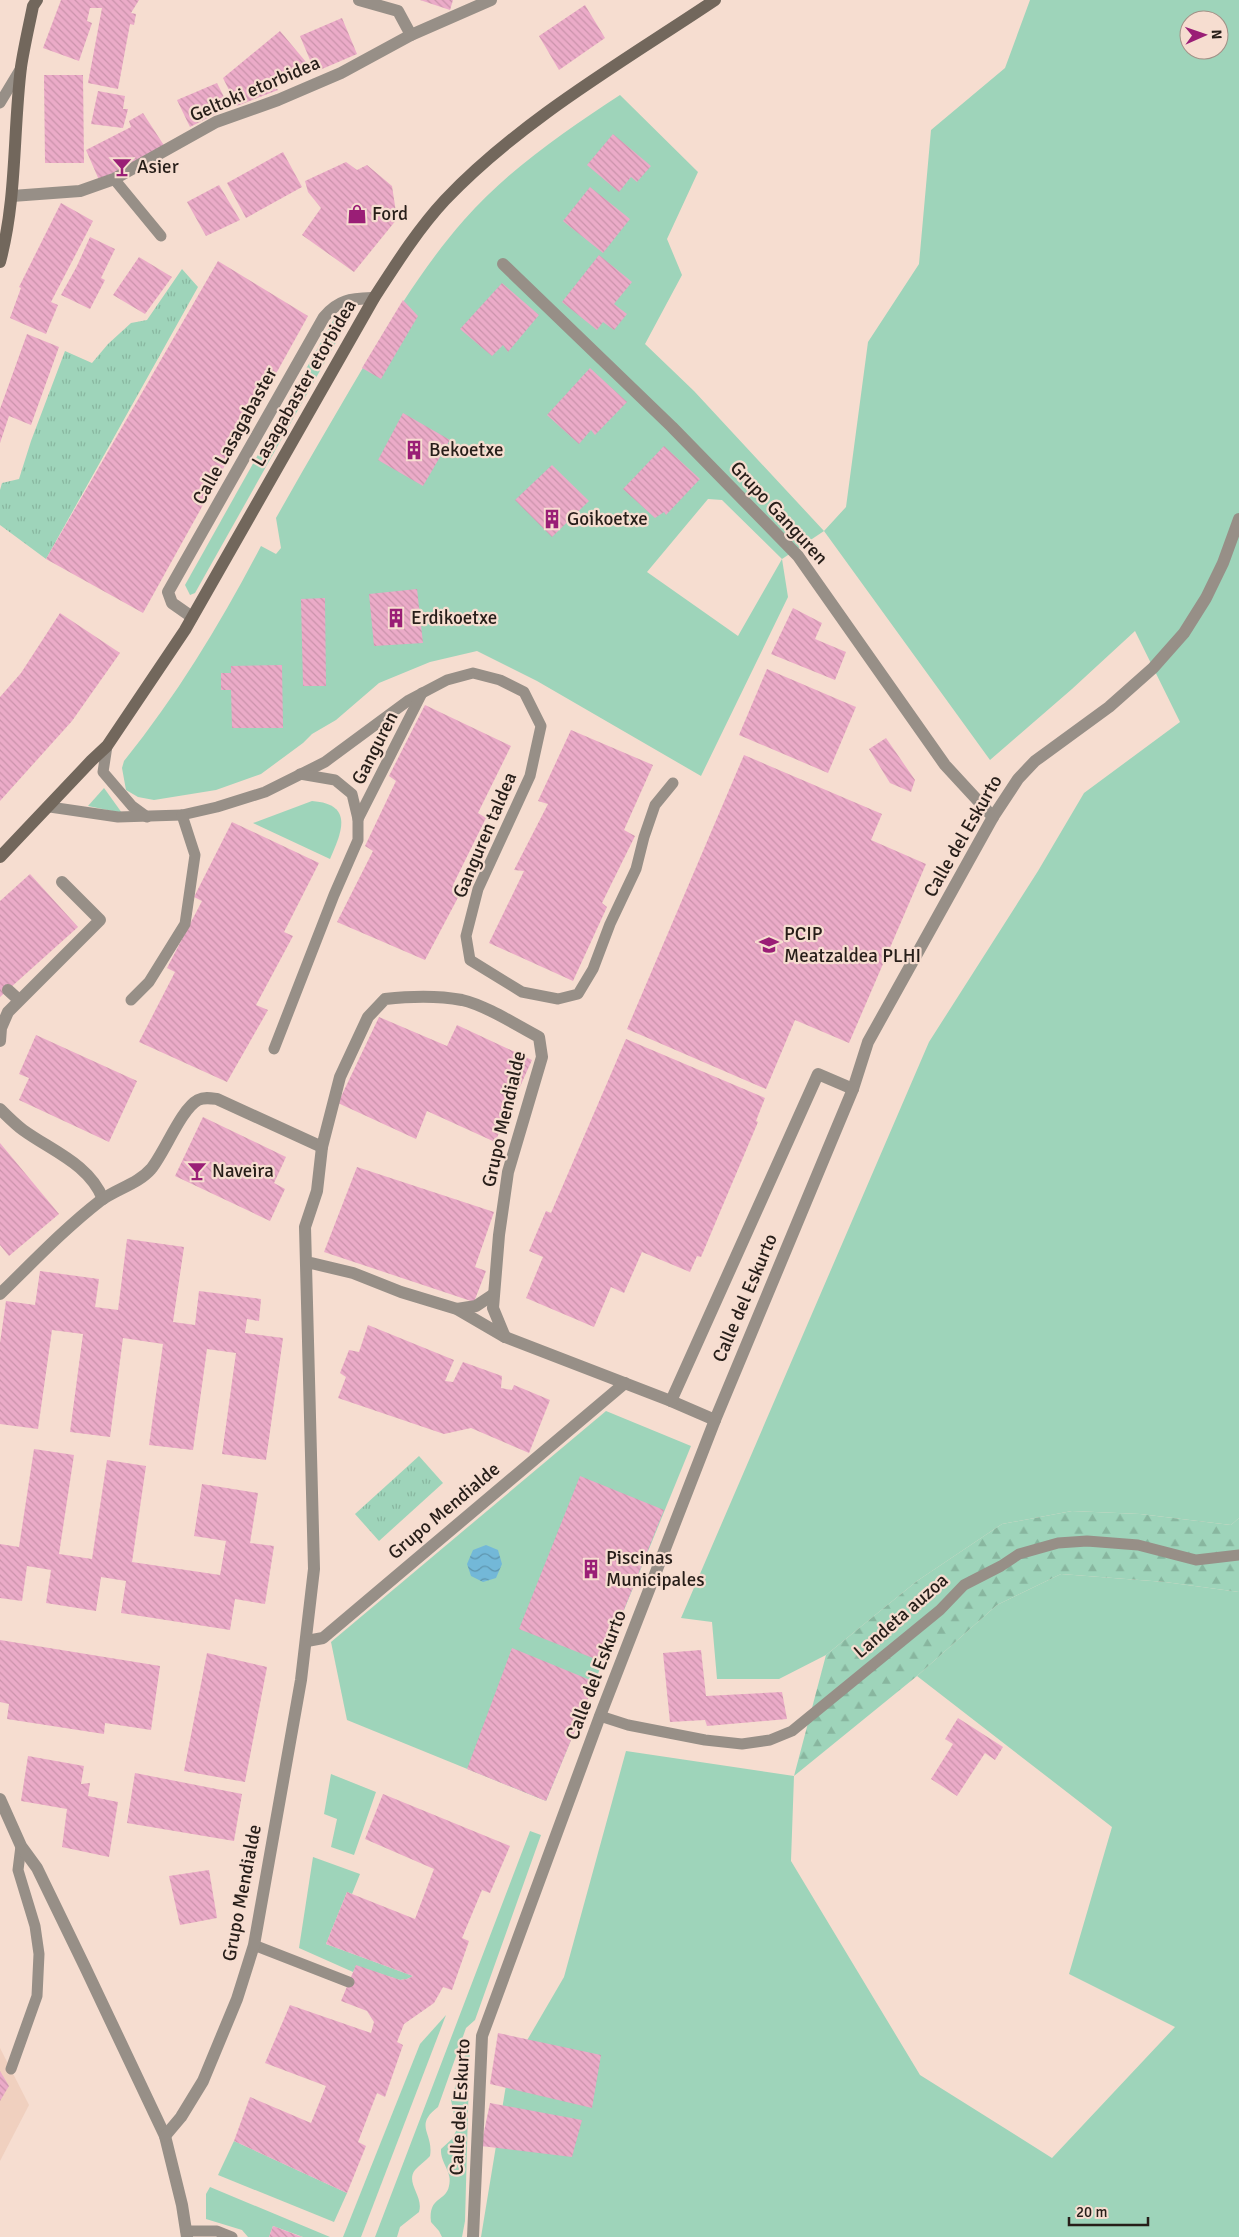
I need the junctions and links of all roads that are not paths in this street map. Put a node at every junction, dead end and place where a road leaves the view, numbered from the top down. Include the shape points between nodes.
1 (37, 0) edge
2 (359, 0) edge
3 (491, 0) edge
4 (715, 0) edge
5 (411, 35) junction
6 (22, 66) junction
7 (0, 103) edge
8 (114, 179) junction
9 (12, 196) junction
10 (160, 236) dead end
11 (0, 262) edge
12 (503, 264) dead end
13 (374, 298) junction
14 (1239, 519) edge
15 (192, 617) junction
16 (422, 693) junction
17 (107, 746) junction
18 (300, 774) junction
19 (673, 783) dead end
20 (50, 806) junction
21 (182, 815) junction
22 (147, 817) junction
23 (993, 817) junction
24 (358, 819) junction
25 (0, 856) edge
26 (62, 882) dead end
27 (8, 990) dead end
28 (19, 1000) junction
29 (131, 1000) dead end
30 (0, 1042) edge
31 (274, 1049) dead end
32 (853, 1089) junction
33 (0, 1109) edge
34 (322, 1147) junction
35 (103, 1199) junction
36 (307, 1262) junction
37 (0, 1294) edge
38 (494, 1294) junction
39 (457, 1309) junction
40 (505, 1337) junction
41 (625, 1383) junction
42 (671, 1401) junction
43 (715, 1420) junction
44 (1239, 1555) edge
45 (307, 1641) junction
46 (600, 1716) junction
47 (0, 1799) edge
48 (21, 1846) junction
49 (254, 1945) junction
50 (349, 1982) dead end
51 (11, 2069) dead end
52 (165, 2136) junction
53 (186, 2234) edge
54 (232, 2237) edge
55 (473, 2237) edge

1 - 6 street
2 - 5 street via 398,11
3 - 5 street, Geltoki etorbidea
4 - 13 street, Lasagabaster etorbidea via 589,84 487,159 444,201 404,252
5 - 8 street, Geltoki etorbidea via 341,73 216,122
6 - 7 lane
6 - 9 street
8 - 9 street, Geltoki etorbidea via 80,191
8 - 10 lane
9 - 11 street
12 - 23 street, Grupo Ganguren via 672,427 798,556 945,765
13 - 15 street, Lasagabaster etorbidea
13 - 15 street, Calle Lasagabaster via 345,301 333,306 324,317 168,592 172,603
14 - 23 street, Calle del Eskurto via 1223,563 1184,633 1154,668 1109,707 1035,761 1018,778
15 - 17 street, Lasagabaster etorbidea
16 - 18 lane, Ganguren taldea via 325,762
16 - 19 lane, Ganguren taldea via 447,680 473,673 500,680 524,692 541,726 530,776 478,889 466,936 470,960 522,992 558,998 578,994 593,969 636,870 655,805
16 - 24 lane, Ganguren
17 - 20 street, Lasagabaster etorbidea
17 - 22 lane via 103,772 132,806
18 - 21 lane, Ganguren taldea via 265,792
18 - 24 lane via 335,780 352,794
20 - 22 lane, Ganguren taldea via 118,817
20 - 25 street, Lasagabaster etorbidea
21 - 22 lane, Ganguren taldea
21 - 29 lane via 195,855 185,924 149,982
23 - 32 street, Calle del Eskurto via 868,1042
24 - 31 lane via 358,840
26 - 28 street via 100,920
27 - 28 street
28 - 30 street via 8,1012 1,1028
32 - 42 street, Calle del Eskurto via 818,1074
32 - 43 street, Calle del Eskurto
33 - 35 street via 21,1129 85,1172
34 - 35 street via 217,1099 206,1098 192,1104 161,1156 144,1177
34 - 36 street, Grupo Mendialde via 320,1178 305,1227
34 - 38 street, Grupo Mendialde via 340,1077 368,1017 385,1000 421,995 464,1000 539,1037 542,1057 508,1172
35 - 37 street via 33,1259
36 - 39 street via 353,1273
36 - 45 street, Grupo Mendialde via 314,1569
38 - 39 street via 476,1306
38 - 40 street, Grupo Mendialde via 493,1308
39 - 40 street
40 - 41 street
41 - 42 street
41 - 45 street, Grupo Mendialde via 323,1638
42 - 43 street
43 - 46 street, Calle del Eskurto
44 - 46 lane, Landeta auzoa via 1196,1560 1138,1546 1087,1541 1058,1543 1019,1554 964,1585 940,1610 792,1731 770,1740 742,1744 705,1740 628,1725
45 - 49 street, Grupo Mendialde
46 - 55 street, Calle del Eskurto via 482,2036
47 - 48 street
48 - 51 lane via 18,1870 35,1926 39,1954 37,1996
48 - 52 street via 45,1886
49 - 50 lane
49 - 52 street, Grupo Mendialde via 237,1999 203,2082
52 - 53 street
53 - 54 lane via 218,2231

